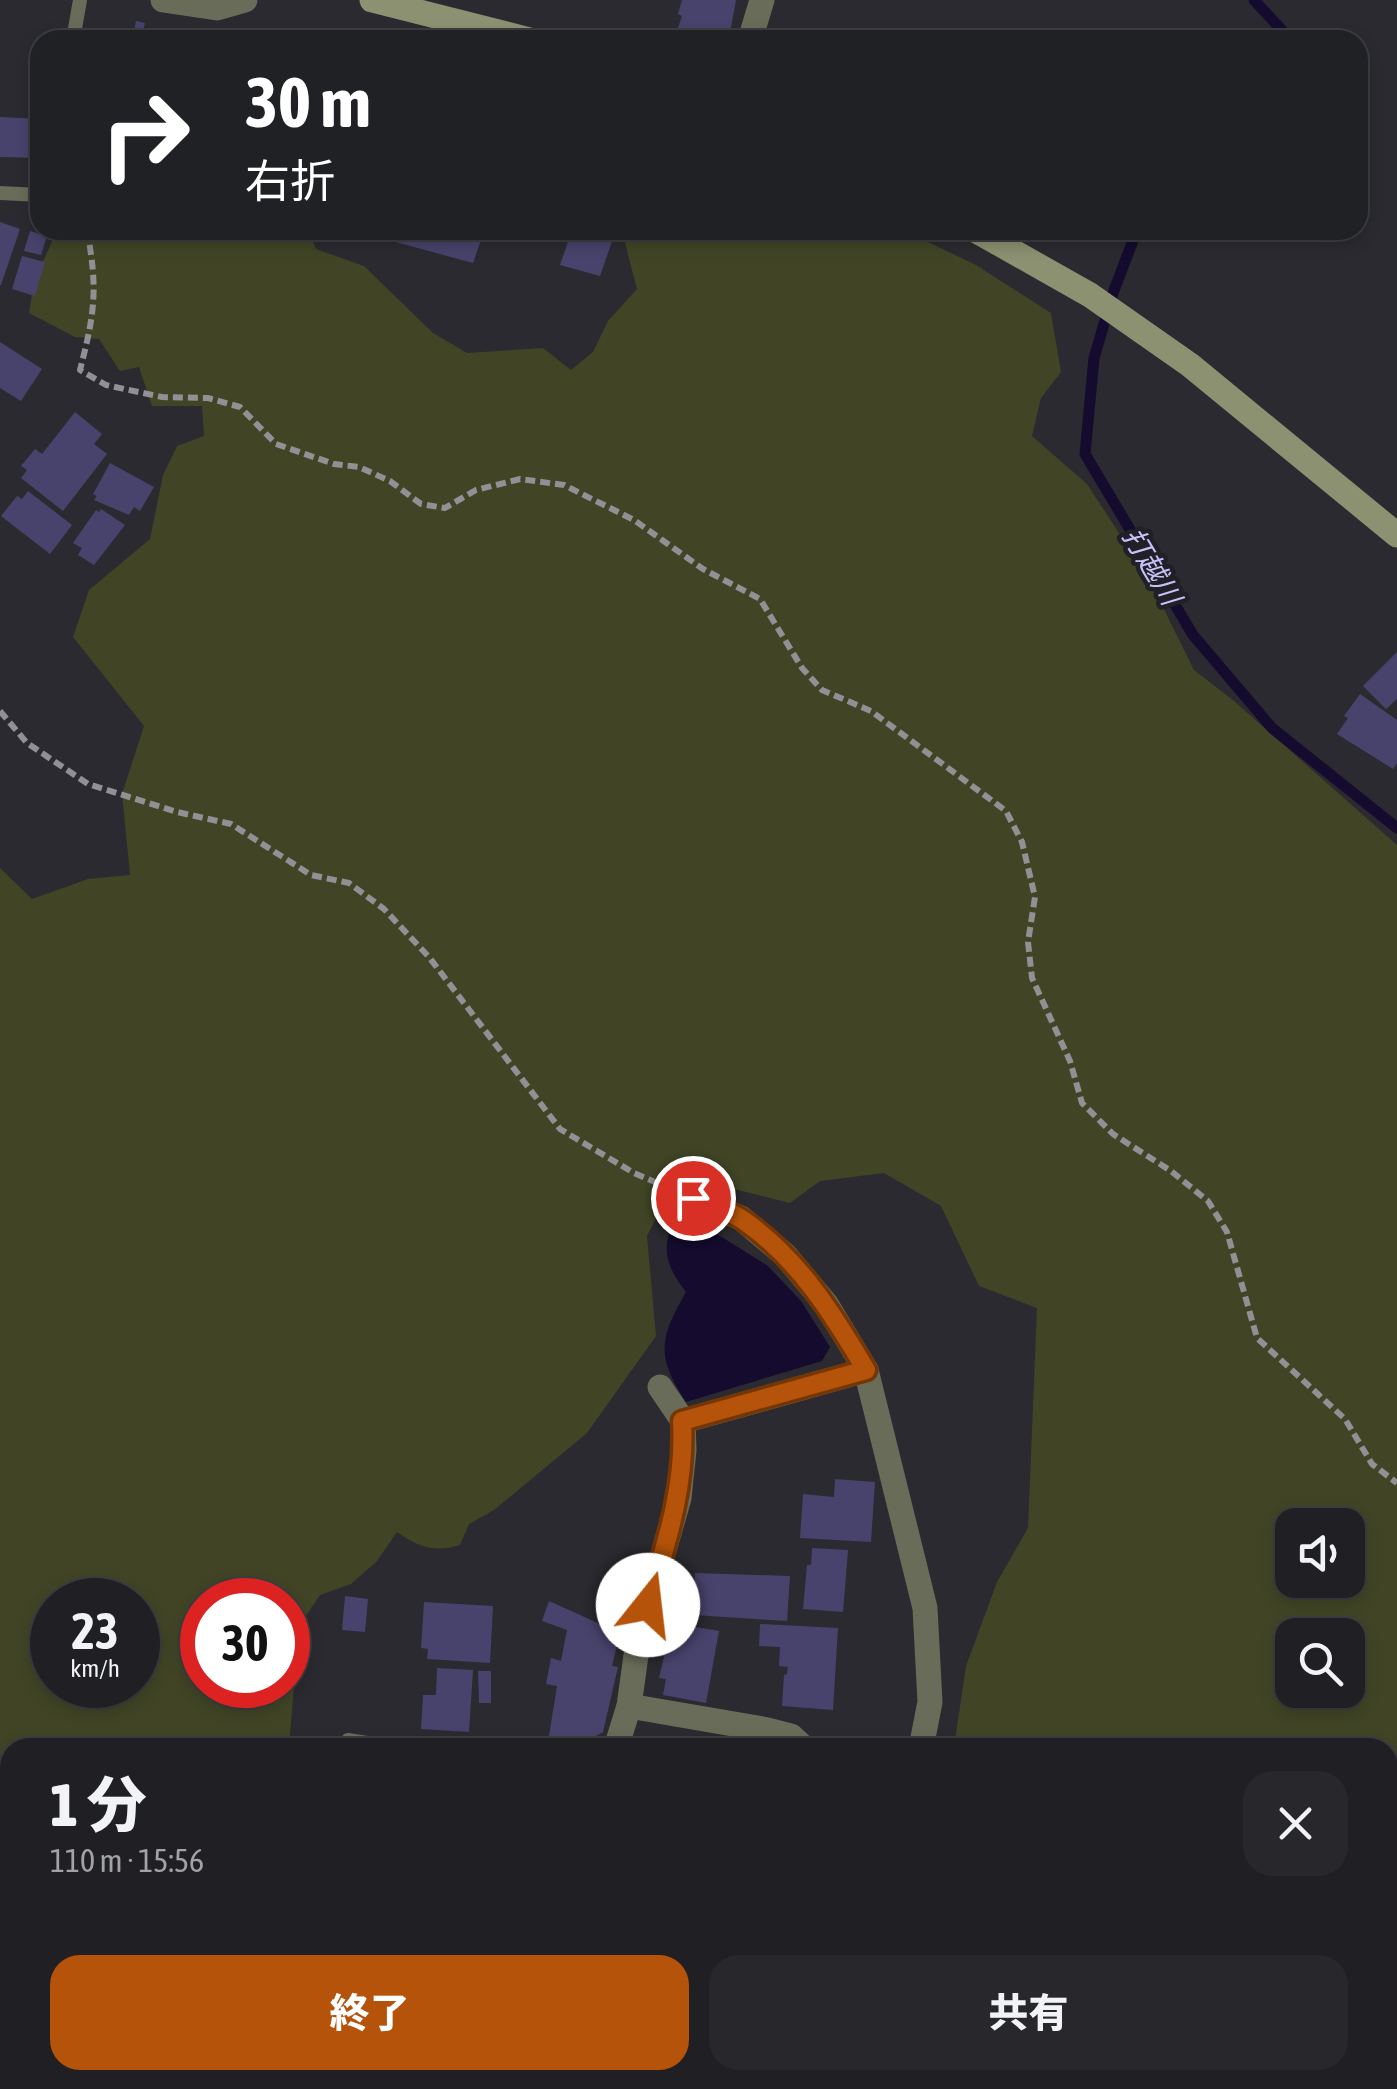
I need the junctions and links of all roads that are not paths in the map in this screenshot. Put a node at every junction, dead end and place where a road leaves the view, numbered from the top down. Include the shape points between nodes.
1 (80, 0) edge
2 (163, 0) edge
3 (245, 0) edge
4 (372, 0) edge
5 (762, 0) edge
6 (75, 30) edge
7 (459, 30) edge
8 (753, 30) edge
9 (0, 193) edge
10 (30, 195) edge
11 (993, 240) edge
12 (1397, 534) edge
13 (693, 1198) road end
14 (866, 1370) junction
15 (660, 1387) dead end
16 (682, 1421) junction
17 (630, 1706) junction
18 (619, 1738) edge
19 (794, 1738) edge
20 (923, 1738) edge

1 - 6 lane
2 - 3 street via 217,8
4 - 7 street
5 - 8 street
9 - 10 lane
11 - 12 street via 1090,295 1190,365
13 - 14 street via 741,1218 784,1255 826,1304
14 - 16 street
14 - 20 street via 924,1608 930,1702
15 - 16 street
16 - 17 street via 679,1498 638,1641
17 - 18 street
17 - 19 street

